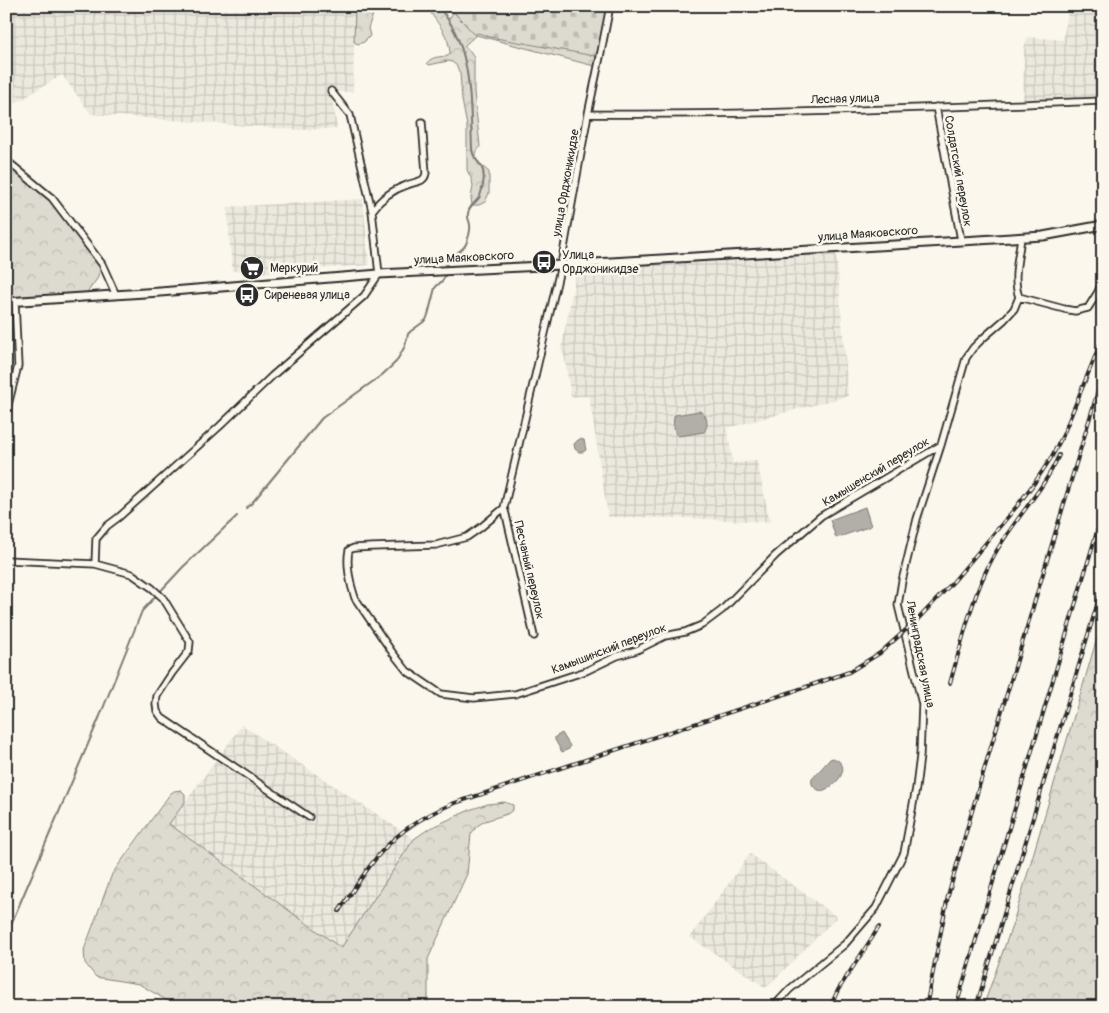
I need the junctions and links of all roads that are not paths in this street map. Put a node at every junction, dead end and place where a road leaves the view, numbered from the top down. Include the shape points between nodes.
1 (610, 6) edge
2 (331, 91) dead end
3 (1103, 101) edge
4 (936, 107) junction
5 (588, 114) junction
6 (422, 122) dead end
7 (6, 160) edge
8 (372, 211) junction
9 (1102, 226) edge
10 (1021, 237) junction
11 (960, 240) junction
12 (561, 265) junction
13 (379, 274) junction
14 (1103, 280) edge
15 (116, 295) junction
16 (1019, 297) junction
17 (6, 302) edge
18 (15, 302) junction
19 (6, 414) edge
20 (941, 445) junction
21 (504, 508) junction
22 (821, 516) joint
23 (6, 560) edge
24 (95, 564) junction
25 (534, 636) dead end
26 (309, 817) dead end
27 (773, 1007) edge

1 - 5 street, улица Орджоникидзе
2 - 8 street via 350,115
3 - 4 street, Лесная улица
4 - 5 street, Лесная улица
4 - 11 street, Солдатский переулок
5 - 12 street, улица Орджоникидзе
6 - 8 street via 425,177 387,194
7 - 15 street via 52,198 102,264
8 - 13 street
9 - 10 street, улица Маяковского
10 - 11 street, улица Маяковского
10 - 16 street via 1016,278
11 - 12 street, улица Маяковского
12 - 13 street, улица Маяковского
12 - 21 street, улица Орджоникидзе
13 - 15 street, улица Маяковского
13 - 24 street via 364,296 107,526 96,539
14 - 16 street via 1088,308 1075,311
15 - 18 street, улица Маяковского
16 - 20 street, Ленинградская улица via 1009,315 982,338 966,358
17 - 18 street, улица Маяковского
18 - 19 street via 18,366
20 - 22 street, Камышенский переулок
20 - 27 street, Ленинградская улица via 917,519 898,605 922,704 920,756 904,853 876,908 845,944
21 - 22 street, Камышинский переулок via 467,537 436,545 354,548 348,555 355,598 407,670 441,694 474,698 515,694 586,671 665,636 702,625
21 - 25 street, Песчаный переулок
23 - 24 street
24 - 26 street via 132,574 152,588 163,598 190,642 189,651 157,696 156,704 162,718

